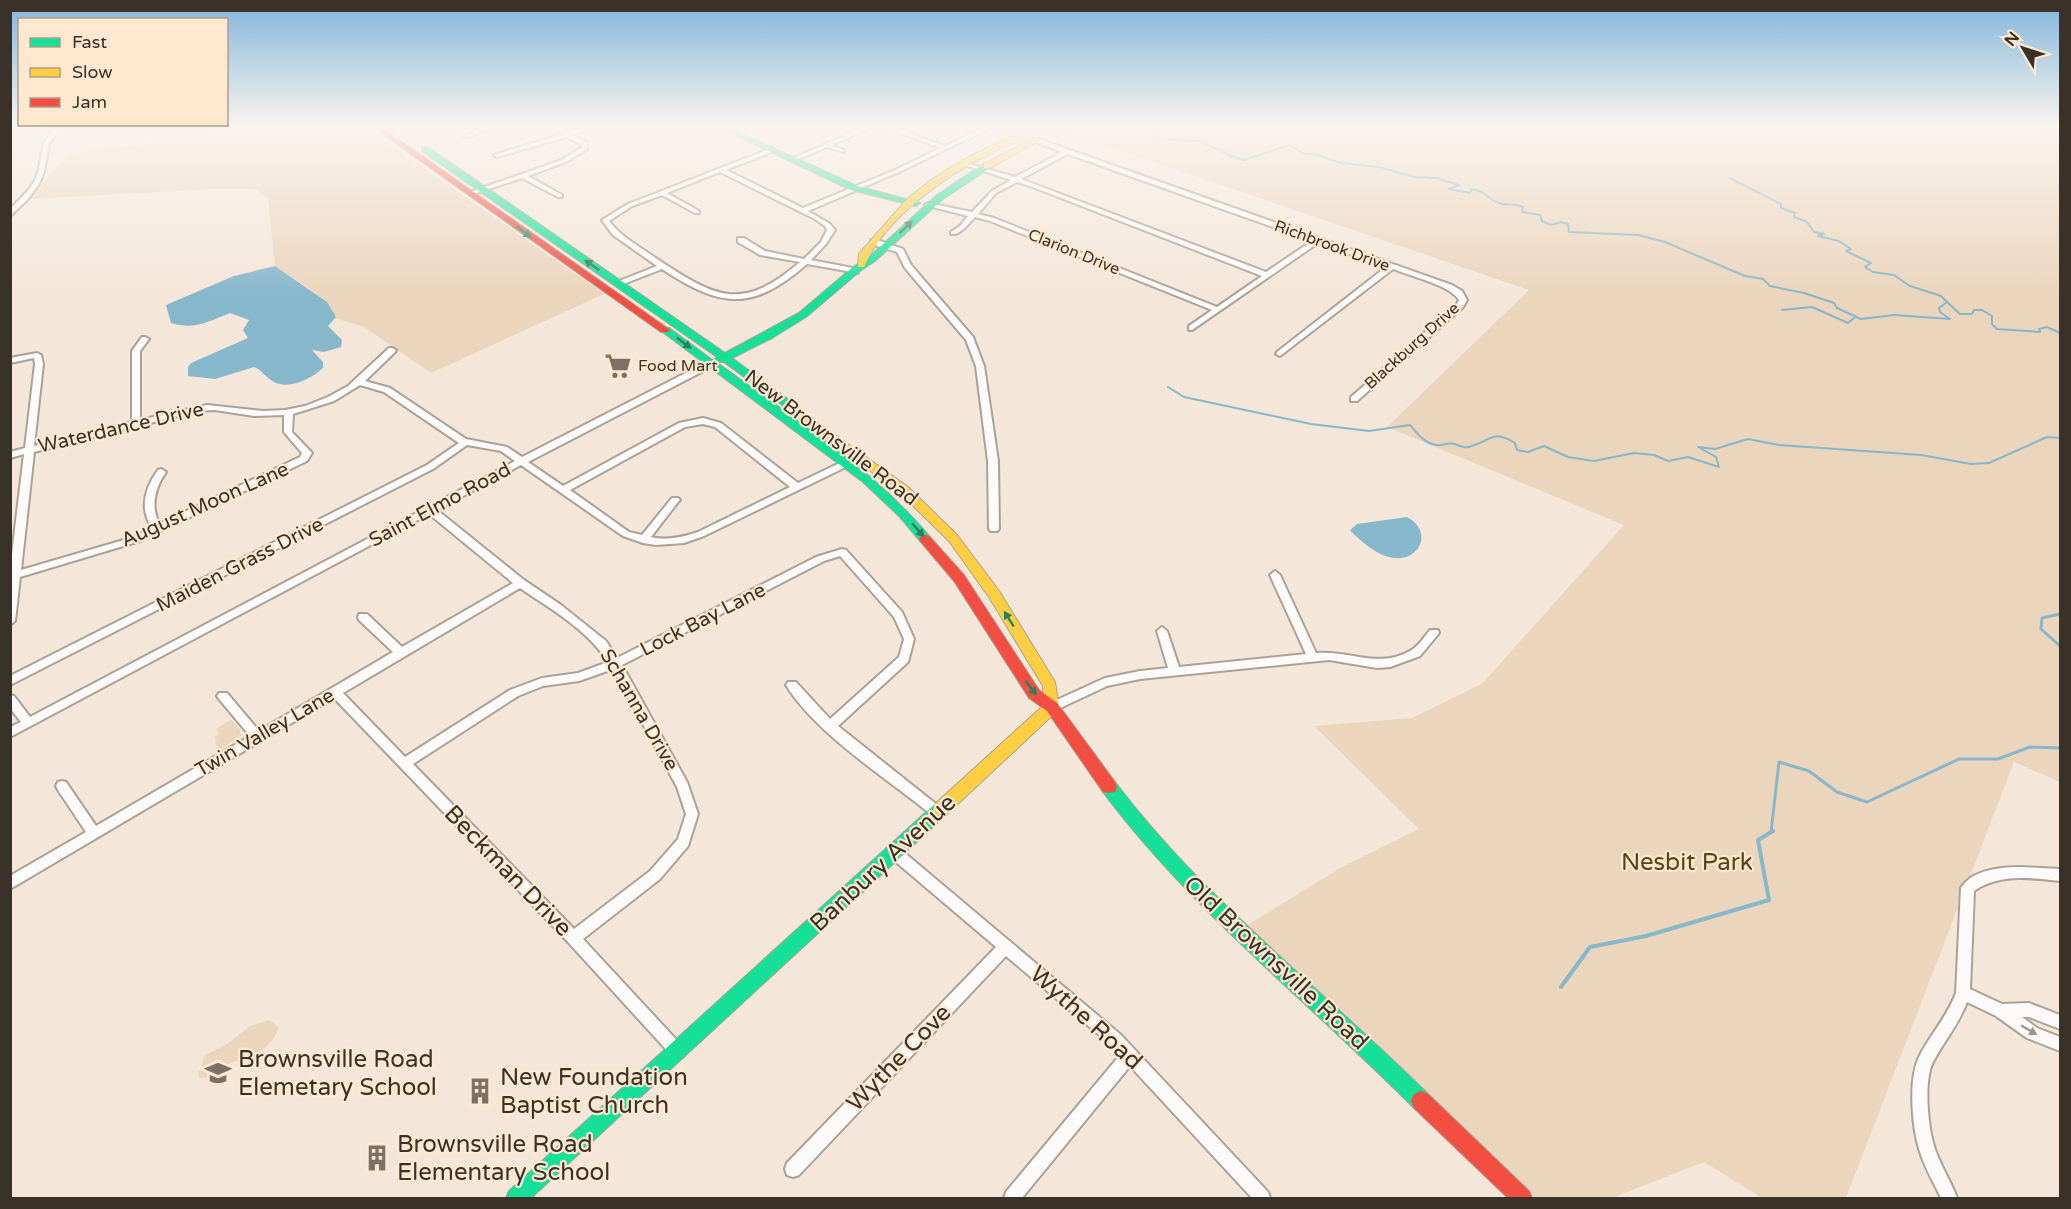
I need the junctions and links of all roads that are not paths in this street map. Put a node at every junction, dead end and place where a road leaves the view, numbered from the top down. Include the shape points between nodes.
1 (37, 181) edge
2 (463, 181) edge
3 (465, 181) edge
4 (507, 181) edge
5 (534, 181) edge
6 (691, 181) edge
7 (741, 181) edge
8 (839, 181) edge
9 (869, 181) edge
10 (935, 181) edge
11 (959, 181) edge
12 (1013, 181) edge
13 (1019, 181) edge
14 (1153, 181) edge
15 (854, 188) junction
16 (478, 191) junction
17 (661, 192) junction
18 (560, 196) dead end
19 (910, 201) junction
20 (928, 205) junction
21 (802, 211) junction
22 (698, 212) dead end
23 (10, 214) edge
24 (973, 214) junction
25 (953, 233) dead end
26 (741, 240) dead end
27 (1317, 240) junction
28 (880, 243) junction
29 (806, 262) junction
30 (663, 266) junction
31 (1391, 267) junction
32 (858, 268) junction
33 (1267, 275) junction
34 (618, 283) junction
35 (1459, 293) joint
36 (736, 298) junction
37 (734, 307) dead end
38 (1218, 310) junction
39 (1192, 328) dead end
40 (145, 339) dead end
41 (392, 350) dead end
42 (1280, 354) dead end
43 (726, 358) junction
44 (10, 361) edge
45 (712, 363) junction
46 (358, 382) junction
47 (1354, 399) dead end
48 (290, 412) junction
49 (136, 423) junction
50 (466, 442) junction
51 (30, 450) junction
52 (10, 455) edge
53 (522, 461) junction
54 (848, 463) junction
55 (161, 472) dead end
56 (798, 488) junction
57 (563, 490) junction
58 (675, 500) dead end
59 (430, 510) junction
60 (994, 529) dead end
61 (159, 530) junction
62 (643, 540) junction
63 (16, 575) junction
64 (1275, 575) dead end
65 (520, 583) junction
66 (363, 617) dead end
67 (10, 621) edge
68 (1162, 631) dead end
69 (1434, 633) dead end
70 (401, 653) junction
71 (1313, 658) junction
72 (615, 664) junction
73 (1175, 671) junction
74 (10, 681) edge
75 (792, 685) dead end
76 (335, 692) junction
77 (223, 696) dead end
78 (10, 699) edge
79 (1052, 707) junction
80 (28, 723) junction
81 (830, 726) junction
82 (10, 733) edge
83 (258, 737) junction
84 (405, 763) junction
85 (62, 786) dead end
86 (937, 812) junction
87 (94, 834) junction
88 (895, 853) junction
89 (2061, 876) edge
90 (10, 883) edge
91 (573, 938) junction
92 (1005, 947) junction
93 (1963, 993) junction
94 (2001, 1011) junction
95 (2061, 1022) edge
96 (2061, 1044) edge
97 (678, 1052) junction
98 (1130, 1054) junction
99 (794, 1169) dead end
100 (516, 1198) edge
101 (1012, 1198) edge
102 (1261, 1198) edge
103 (1522, 1198) edge
104 (1949, 1198) edge

1 - 23 street
2 - 16 main road, New Brownsville Road
3 - 16 main road, New Brownsville Road
4 - 16 street
5 - 18 street
6 - 17 street
7 - 21 street
8 - 15 main road
9 - 15 street
10 - 19 main road, Saint Elmo Road
11 - 20 main road, Saint Elmo Road
12 - 24 street via 994,192
13 - 33 street
14 - 27 street, Richbrook Drive
15 - 19 main road
15 - 21 street
34 -> 16 main road, New Brownsville Road
16 -> 45 main road, New Brownsville Road
17 - 22 street
17 - 30 street via 605,220 611,231
19 - 20 main road
19 - 28 main road, Saint Elmo Road
20 - 24 street, Clarion Drive
28 -> 20 main road, Saint Elmo Road
21 - 29 street via 831,230
24 - 25 street
24 - 38 street, Clarion Drive
26 - 29 street via 763,253
27 - 31 street, Richbrook Drive
27 - 33 street
28 - 32 main road, Saint Elmo Road
28 - 60 street via 900,251 908,266 970,339 981,366 993,461
29 - 32 street
29 - 36 street via 776,286
30 - 34 street
30 - 36 street via 702,291
31 - 35 street, Richbrook Drive
31 - 42 street
32 - 43 main road, Saint Elmo Road via 796,319
33 - 38 street
34 - 43 main road, New Brownsville Road
35 - 47 street, Blackburg Drive via 1463,300 1460,304
36 - 37 street
38 - 39 street
40 - 49 street via 136,351
41 - 46 street, Waterdance Drive
43 - 45 main road, Saint Elmo Road
79 -> 43 main road, New Brownsville Road via 1050,686 994,594 952,538 879,469
44 - 51 street via 38,355
45 - 53 street, Saint Elmo Road
45 - 54 main road, New Brownsville Road
46 - 48 street, Waterdance Drive via 330,399
46 - 50 street via 387,390
48 - 49 street, Waterdance Drive via 255,414 208,406
48 - 61 street, August Moon Lane via 288,432 307,453 304,459
49 - 51 street, Waterdance Drive
50 - 53 street via 501,448
50 - 74 street, Maiden Grass Drive via 424,470
51 - 52 street, Waterdance Drive
51 - 63 street
53 - 57 street
53 - 59 street, Saint Elmo Road
54 - 56 street
54 -> 79 main road, New Brownsville Road via 929,541 959,578 1034,694
55 - 61 street via 150,496 152,519
56 - 57 street via 722,427 704,421 678,427
56 - 62 street via 684,540
57 - 62 street via 626,534
58 - 62 street
59 - 65 street, Schanna Drive
59 - 80 street, Saint Elmo Road
61 - 63 street, August Moon Lane
63 - 67 street
64 - 71 street
65 - 70 street, Twin Valley Lane
65 - 72 street, Schanna Drive via 594,637
66 - 70 street
68 - 73 street
69 - 71 street, Banbury Avenue via 1416,653 1390,663 1329,656
70 - 76 street, Twin Valley Lane
71 - 73 street, Banbury Avenue
72 - 81 street, Lock Bay Lane via 820,559 842,552 898,615 909,639 903,659
72 - 84 street, Lock Bay Lane via 514,693
72 - 91 street, Schanna Drive via 683,786 692,814 684,842 655,875
73 - 79 street, Banbury Avenue via 1105,682
75 - 81 street
76 - 83 street, Twin Valley Lane
76 - 84 street, Beckman Drive
77 - 83 street
78 - 80 street
79 - 86 main road, Banbury Avenue
79 - 103 main road, Old Brownsville Road via 1121,805 1173,866
80 - 82 street, Saint Elmo Road
81 - 86 street
83 - 87 street, Twin Valley Lane
84 - 91 street, Beckman Drive
85 - 87 street
86 - 88 main road, Banbury Avenue
87 - 90 street, Twin Valley Lane
88 - 92 street, Wythe Road
88 - 97 main road, Banbury Avenue
89 - 93 street via 2000,874 1968,888
91 - 97 street, Beckman Drive
92 - 98 street, Wythe Road
92 - 99 street, Wythe Cove
93 - 94 street
93 - 104 street via 1956,1012 1925,1061 1919,1086 1927,1151
94 - 95 street via 2029,1010
94 -> 96 street via 2032,1033
97 - 100 main road, Banbury Avenue
98 - 101 street
98 - 102 street, Wythe Road

